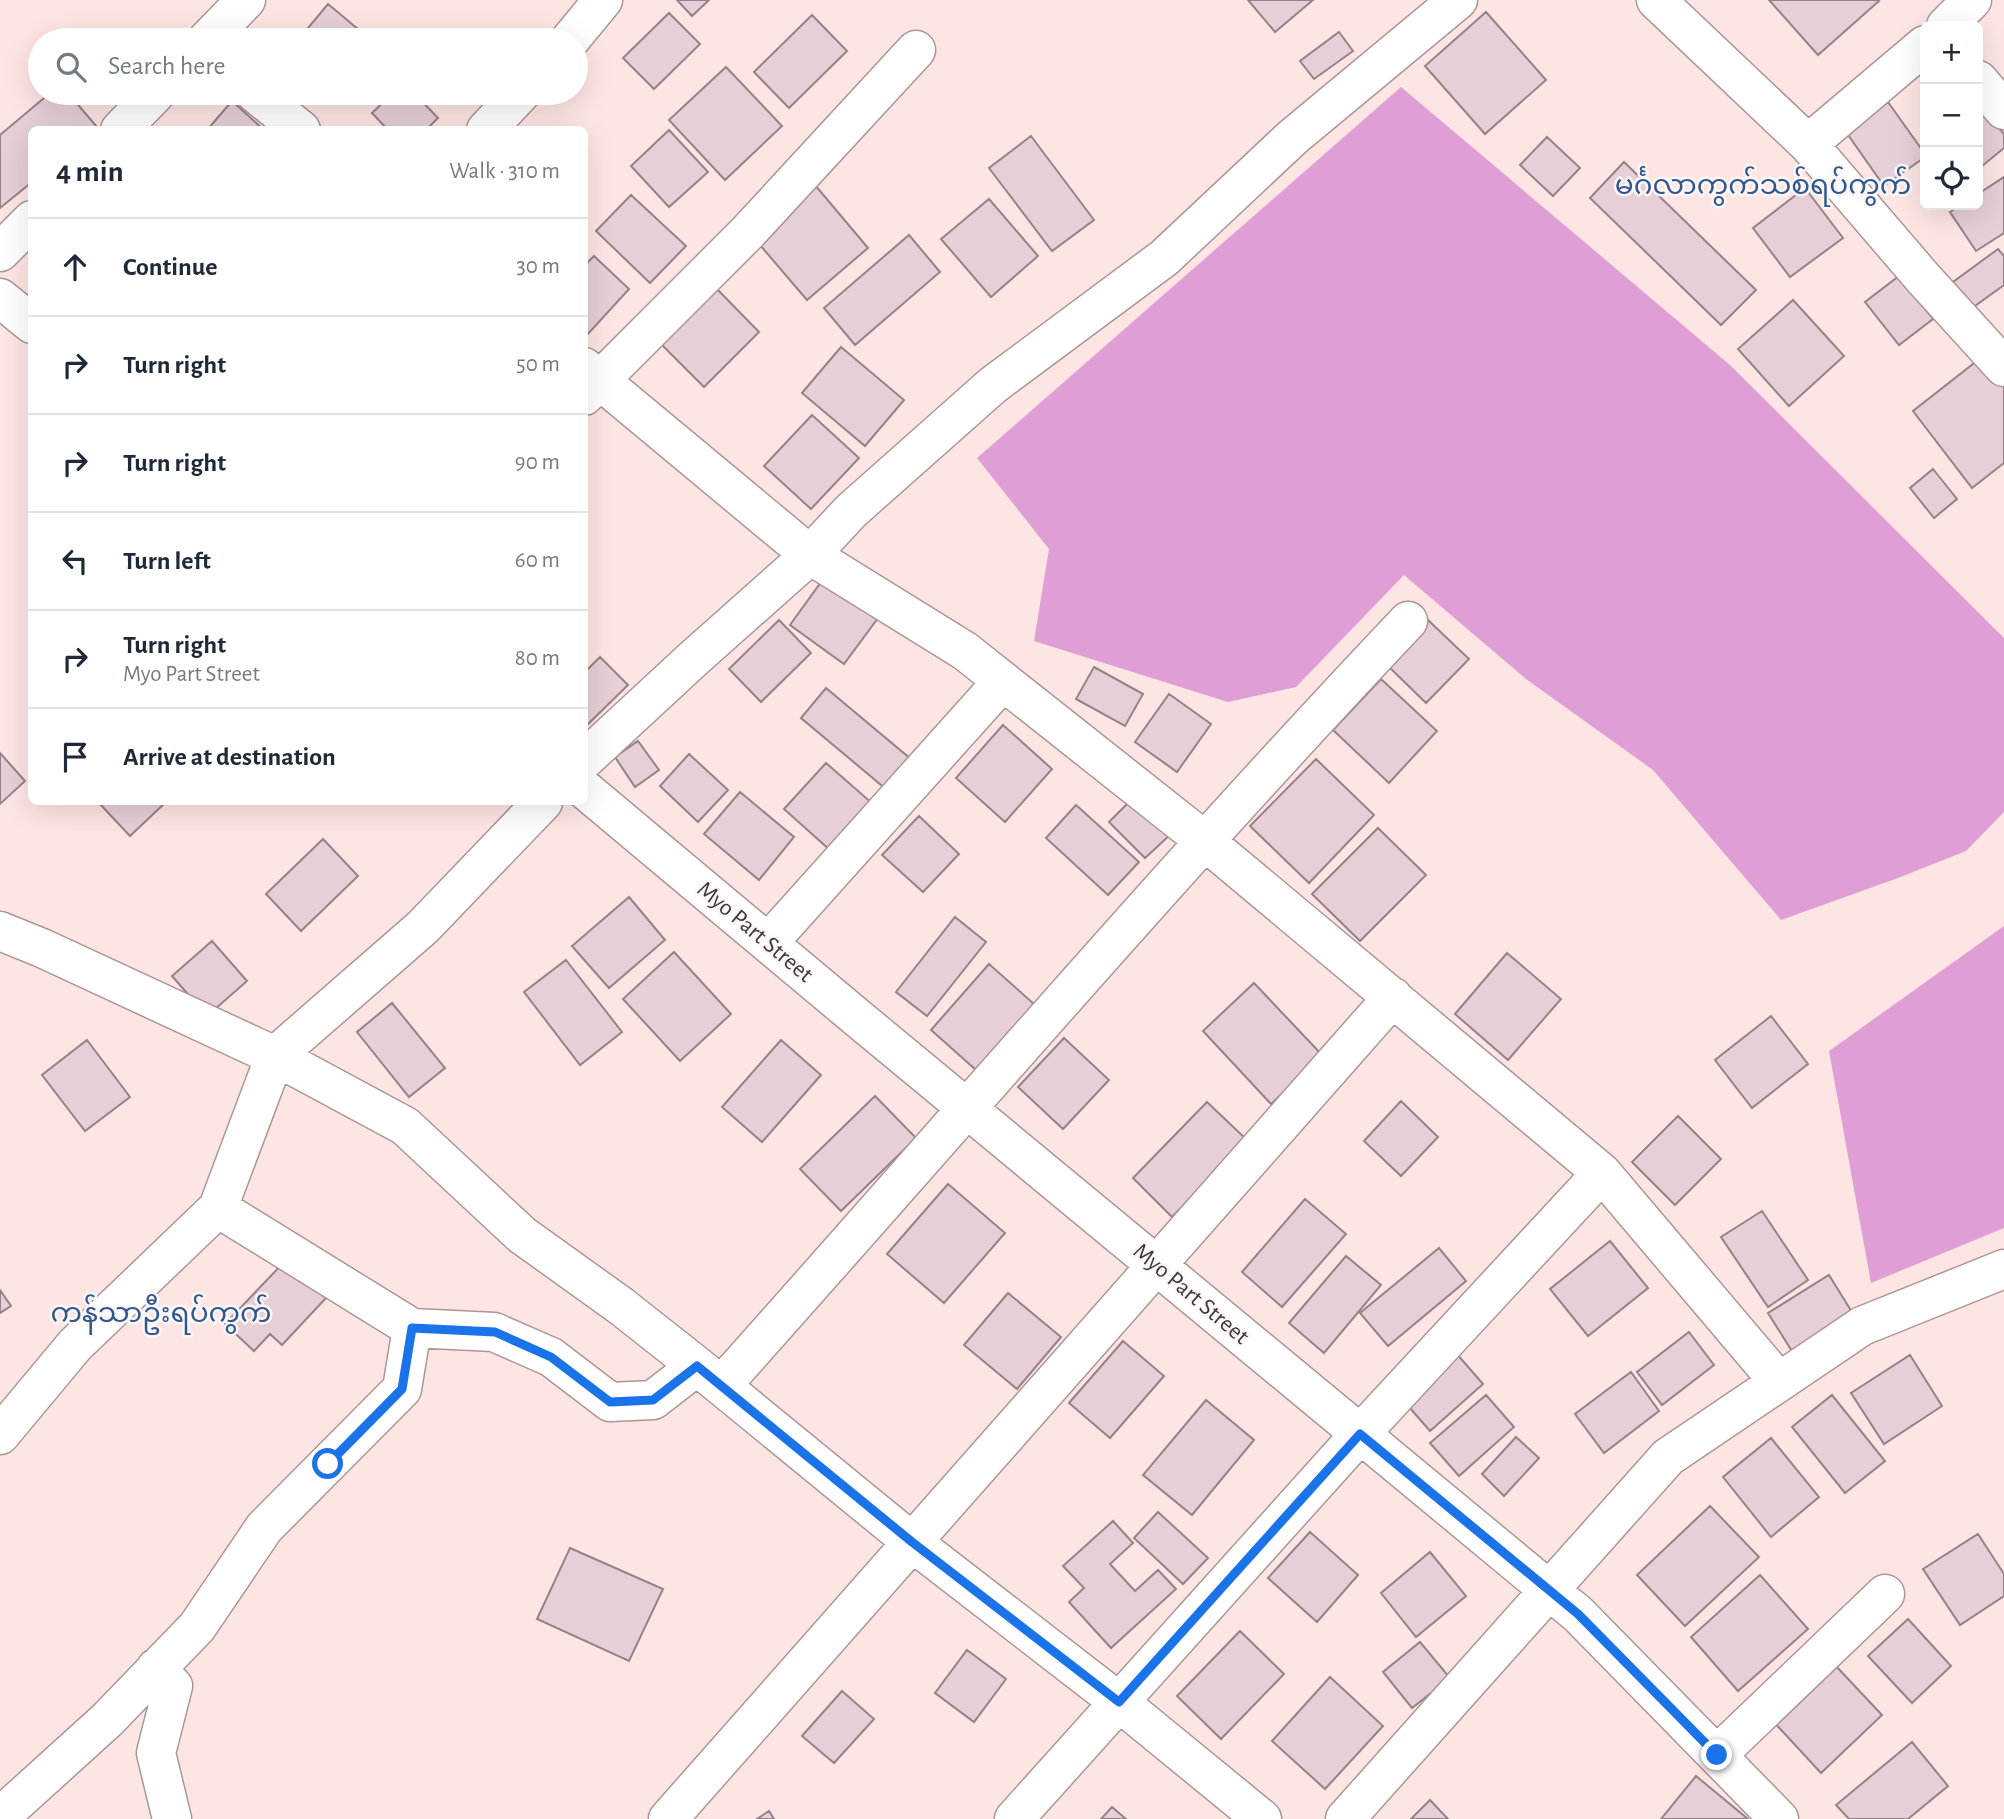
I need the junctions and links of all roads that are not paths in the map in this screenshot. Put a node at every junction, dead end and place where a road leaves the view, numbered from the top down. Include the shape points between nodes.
1 (247, 0) edge
2 (603, 0) edge
3 (1458, 0) edge
4 (1656, 0) edge
5 (1972, 0) edge
6 (1951, 21) edge
7 (219, 28) edge
8 (580, 28) edge
9 (916, 50) dead end
10 (1920, 50) edge
11 (1981, 84) edge
12 (144, 105) edge
13 (270, 105) edge
14 (510, 105) edge
15 (2004, 110) edge
16 (124, 126) edge
17 (296, 126) edge
18 (490, 126) edge
19 (1808, 144) junction
20 (28, 224) edge
21 (0, 252) edge
22 (0, 298) edge
23 (28, 321) edge
24 (2004, 367) edge
25 (590, 381) edge
26 (810, 555) junction
27 (1408, 621) dead end
28 (1003, 681) junction
29 (588, 756) edge
30 (588, 792) edge
31 (540, 805) edge
32 (1205, 841) junction
33 (0, 931) edge
34 (768, 943) junction
35 (1393, 997) junction
36 (275, 1056) junction
37 (967, 1109) junction
38 (1602, 1173) junction
39 (218, 1209) junction
40 (1156, 1265) junction
41 (2004, 1269) edge
42 (412, 1328) junction
43 (709, 1376) junction
44 (1779, 1382) junction
45 (1360, 1434) junction
46 (0, 1435) edge
47 (912, 1542) junction
48 (1550, 1590) junction
49 (1885, 1594) dead end
50 (156, 1668) junction
51 (1119, 1702) junction
52 (1717, 1755) junction
53 (0, 1817) edge
54 (172, 1819) edge
55 (668, 1819) edge
56 (1014, 1819) edge
57 (1262, 1819) edge
58 (1345, 1819) edge
59 (1779, 1819) edge

1 - 7 street
2 - 8 street
3 - 26 street via 1293,137 1164,258 993,385 851,511
4 - 19 street
5 - 6 street
9 - 25 street via 748,232
10 - 19 street
11 - 15 street
12 - 16 street
13 - 17 street
14 - 18 street
19 - 24 street
20 - 21 street
22 - 23 street
25 - 26 street
26 - 28 street via 965,651
26 - 29 street
27 - 32 street
28 - 32 street
28 - 34 street
30 - 34 street, Myo Part Street
31 - 36 street via 424,927
32 - 35 street
32 - 37 street
33 - 36 street
34 - 37 street, Myo Part Street
35 - 38 street
35 - 40 street
36 - 39 street
36 - 43 street via 405,1126 523,1235
37 - 40 street, Myo Part Street
37 - 43 street
38 - 44 street
38 - 45 street
39 - 42 street
39 - 46 street via 75,1345
40 - 45 street, Myo Part Street
40 - 47 street
41 - 44 street via 1862,1326
42 - 43 street via 495,1332 551,1357 610,1402 653,1400
42 - 50 street via 402,1389 264,1528 197,1627
43 - 47 street
44 - 48 street via 1668,1457
45 - 48 street, Myo Part Street
45 - 51 street
47 - 51 street
47 - 55 street
48 - 52 street, Myo Part Street
48 - 58 street
49 - 52 street
50 - 53 street via 107,1720
50 - 54 street via 173,1686 156,1753
51 - 56 street
51 - 57 street
52 - 59 street, Myo Part Street

